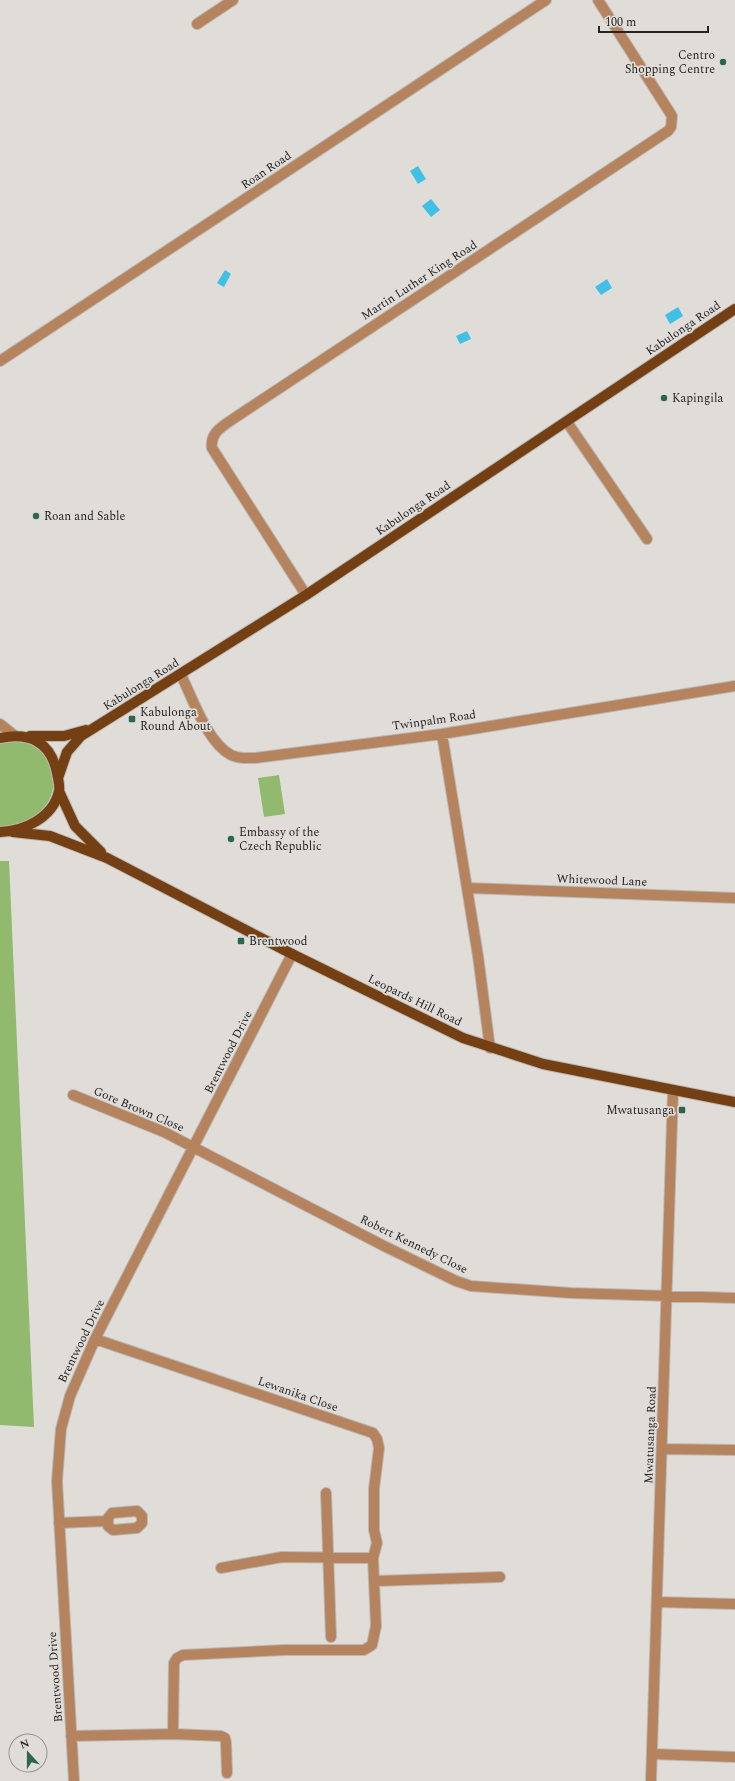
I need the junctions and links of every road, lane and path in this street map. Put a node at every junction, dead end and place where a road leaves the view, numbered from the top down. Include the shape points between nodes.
1 (233, 0) edge
2 (546, 0) edge
3 (598, 0) edge
4 (197, 24) dead end
5 (735, 309) edge
6 (0, 362) edge
7 (567, 422) junction
8 (647, 539) dead end
9 (306, 595) junction
10 (181, 675) junction
11 (735, 686) edge
12 (102, 723) junction
13 (0, 724) edge
14 (442, 734) junction
15 (15, 736) junction
16 (26, 736) junction
17 (0, 738) edge
18 (58, 778) junction
19 (59, 791) junction
20 (0, 832) edge
21 (13, 832) junction
22 (107, 858) junction
23 (468, 888) junction
24 (735, 898) edge
25 (292, 954) junction
26 (490, 1048) junction
27 (673, 1090) junction
28 (73, 1095) dead end
29 (735, 1102) edge
30 (193, 1147) junction
31 (667, 1295) junction
32 (735, 1298) edge
33 (95, 1339) junction
34 (662, 1449) junction
35 (735, 1450) edge
36 (326, 1493) dead end
37 (107, 1521) dead end
38 (59, 1523) junction
39 (329, 1557) junction
40 (373, 1558) junction
41 (221, 1568) dead end
42 (500, 1578) dead end
43 (375, 1581) junction
44 (657, 1602) junction
45 (735, 1604) edge
46 (331, 1637) dead end
47 (173, 1734) junction
48 (71, 1736) junction
49 (652, 1754) junction
50 (735, 1757) edge
51 (227, 1773) dead end
52 (74, 1781) edge
53 (651, 1781) edge

1 - 4 street
2 - 6 street, Roan Road
3 - 9 street, Martin Luther King Road via 672,116 668,131 230,421 213,435 212,448
5 - 7 main road, Kabulonga Road
7 - 8 street
7 - 9 main road, Kabulonga Road
9 - 10 main road, Kabulonga Road
10 - 12 main road, Kabulonga Road
10 - 14 street, Twinpalm Road via 211,735 226,751 239,758
11 - 14 street, Twinpalm Road
12 - 16 main road, Kabulonga Road via 70,735
12 - 18 main road, Kabulonga Road via 70,747
13 - 15 street
14 - 23 street
15 - 16 main road, Kabulonga Road
15 - 17 main road, Kabulonga Road
16 - 18 main road via 47,749 56,766
18 - 19 main road
19 - 21 main road via 45,815
19 - 22 main road, Leopards Hill Road via 75,826
20 - 21 main road, Leopards Hill Road
21 - 22 main road, Leopards Hill Road via 50,836
22 - 25 main road, Leopards Hill Road
23 - 24 street, Whitewood Lane
23 - 26 street
25 - 26 main road, Leopards Hill Road via 463,1038
25 - 30 street, Brentwood Drive
26 - 27 main road, Leopards Hill Road via 544,1064
27 - 29 main road, Leopards Hill Road
27 - 31 street, Mwatusanga Road
28 - 30 street, Gore Brown Close via 164,1132
30 - 31 street, Robert Kennedy Close via 384,1246 456,1281 472,1286 571,1293
30 - 33 street, Brentwood Drive
31 - 32 street, Robert Kennedy Close
31 - 34 street, Mwatusanga Road
33 - 38 street, Brentwood Drive via 70,1396 61,1429 57,1481
33 - 40 street, Lewanika Close via 373,1434 379,1448 374,1498 374,1530 377,1543
34 - 35 street
34 - 44 street, Mwatusanga Road
36 - 39 street
37 - 38 street
38 - 48 street, Brentwood Drive
39 - 40 street
39 - 41 street via 282,1557
39 - 46 street
40 - 43 street, Lewanika Close
42 - 43 street
43 - 47 street, Lewanika Close via 376,1636 372,1645 364,1650 284,1650 191,1654 177,1658 174,1663
44 - 45 street
44 - 49 street, Mwatusanga Road
47 - 48 street
47 - 51 street via 224,1738
48 - 52 street, Brentwood Drive
49 - 50 street
49 - 53 street, Mwatusanga Road

